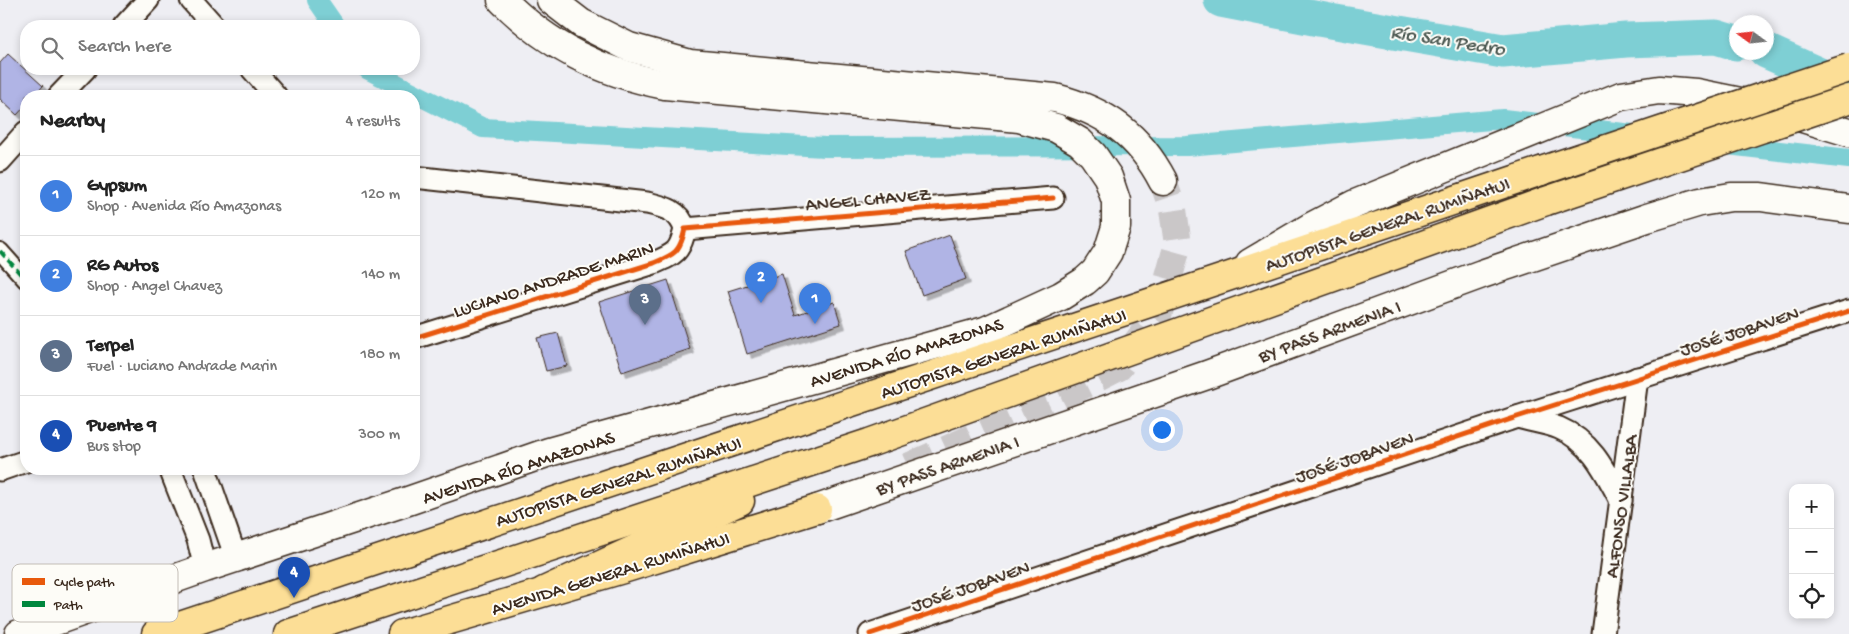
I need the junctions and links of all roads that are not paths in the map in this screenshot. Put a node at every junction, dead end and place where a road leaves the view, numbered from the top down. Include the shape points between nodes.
1 (148, 0) edge
2 (191, 0) edge
3 (502, 0) edge
4 (551, 0) edge
5 (130, 20) edge
6 (209, 20) edge
7 (1849, 68) edge
8 (79, 75) edge
9 (257, 75) edge
10 (65, 90) edge
11 (271, 90) edge
12 (1849, 99) edge
13 (1849, 132) edge
14 (20, 139) edge
15 (0, 161) edge
16 (420, 178) edge
17 (1163, 181) tunnel mouth
18 (1053, 198) dead end
19 (1849, 209) edge
20 (685, 229) junction
21 (0, 251) edge
22 (20, 273) edge
23 (1227, 277) junction
24 (1849, 311) edge
25 (420, 336) edge
26 (1637, 378) junction
27 (1518, 417) junction
28 (869, 443) junction
29 (20, 463) edge
30 (0, 470) edge
31 (172, 475) edge
32 (208, 475) edge
33 (1622, 501) junction
34 (828, 504) joint
35 (236, 558) junction
36 (204, 568) junction
37 (178, 577) edge
38 (544, 591) junction
39 (53, 622) edge
40 (19, 634) edge
41 (156, 634) edge
42 (288, 634) edge
43 (402, 634) edge
44 (870, 634) edge
45 (1603, 634) edge

1 - 5 street
2 - 6 street
3 - 35 main road, AVENIDA RÍO AMAZONAS via 550,41 604,69 634,79 665,85 1019,118 1056,128 1080,142 1102,168 1113,190 1117,213 1114,238 1103,262 1085,281 1061,296 985,331 549,452
4 - 17 main road via 581,23 629,47 690,64 1055,98 1077,103 1114,122 1129,135 1147,154
7 - 23 main road, AUTOPISTA GENERAL RUMIÑAHUI, bridge
8 - 10 street
9 - 11 street
12 - 28 main road, AUTOPISTA GENERAL RUMIÑAHUI, bridge via 1546,201
13 - 23 main road via 1766,108 1686,92 1659,90 1621,96 1355,204
14 - 15 street
16 - 20 street via 647,203 673,210
18 - 20 street, ANGEL CHAVEZ
19 - 34 main road, BY PASS ARMENIA I via 1761,197 1700,202 1482,274 1207,375
20 - 25 street, LUCIANO ANDRADE MARIN via 681,245 675,252 654,263
21 - 22 street
23 - 41 main road, AUTOPISTA GENERAL RUMIÑAHUI
24 - 26 street, JOSÉ JOBAVEN
26 - 27 street, JOSÉ JOBAVEN
26 - 33 street, ALFONSO VILLALBA
27 - 33 street via 1559,428 1586,445
27 - 44 street, JOSÉ JOBAVEN
28 - 38 main road
28 - 42 main road, AUTOPISTA GENERAL RUMIÑAHUI
29 - 30 street
31 - 36 street via 198,540
32 - 35 street
33 - 45 street, ALFONSO VILLALBA
34 - 38 main road, AVENIDA GENERAL RUMIÑAHUI
35 - 36 main road, AVENIDA RÍO AMAZONAS
36 - 37 main road, AVENIDA RÍO AMAZONAS
38 - 43 main road, AVENIDA GENERAL RUMIÑAHUI
39 - 40 main road, AVENIDA RÍO AMAZONAS

